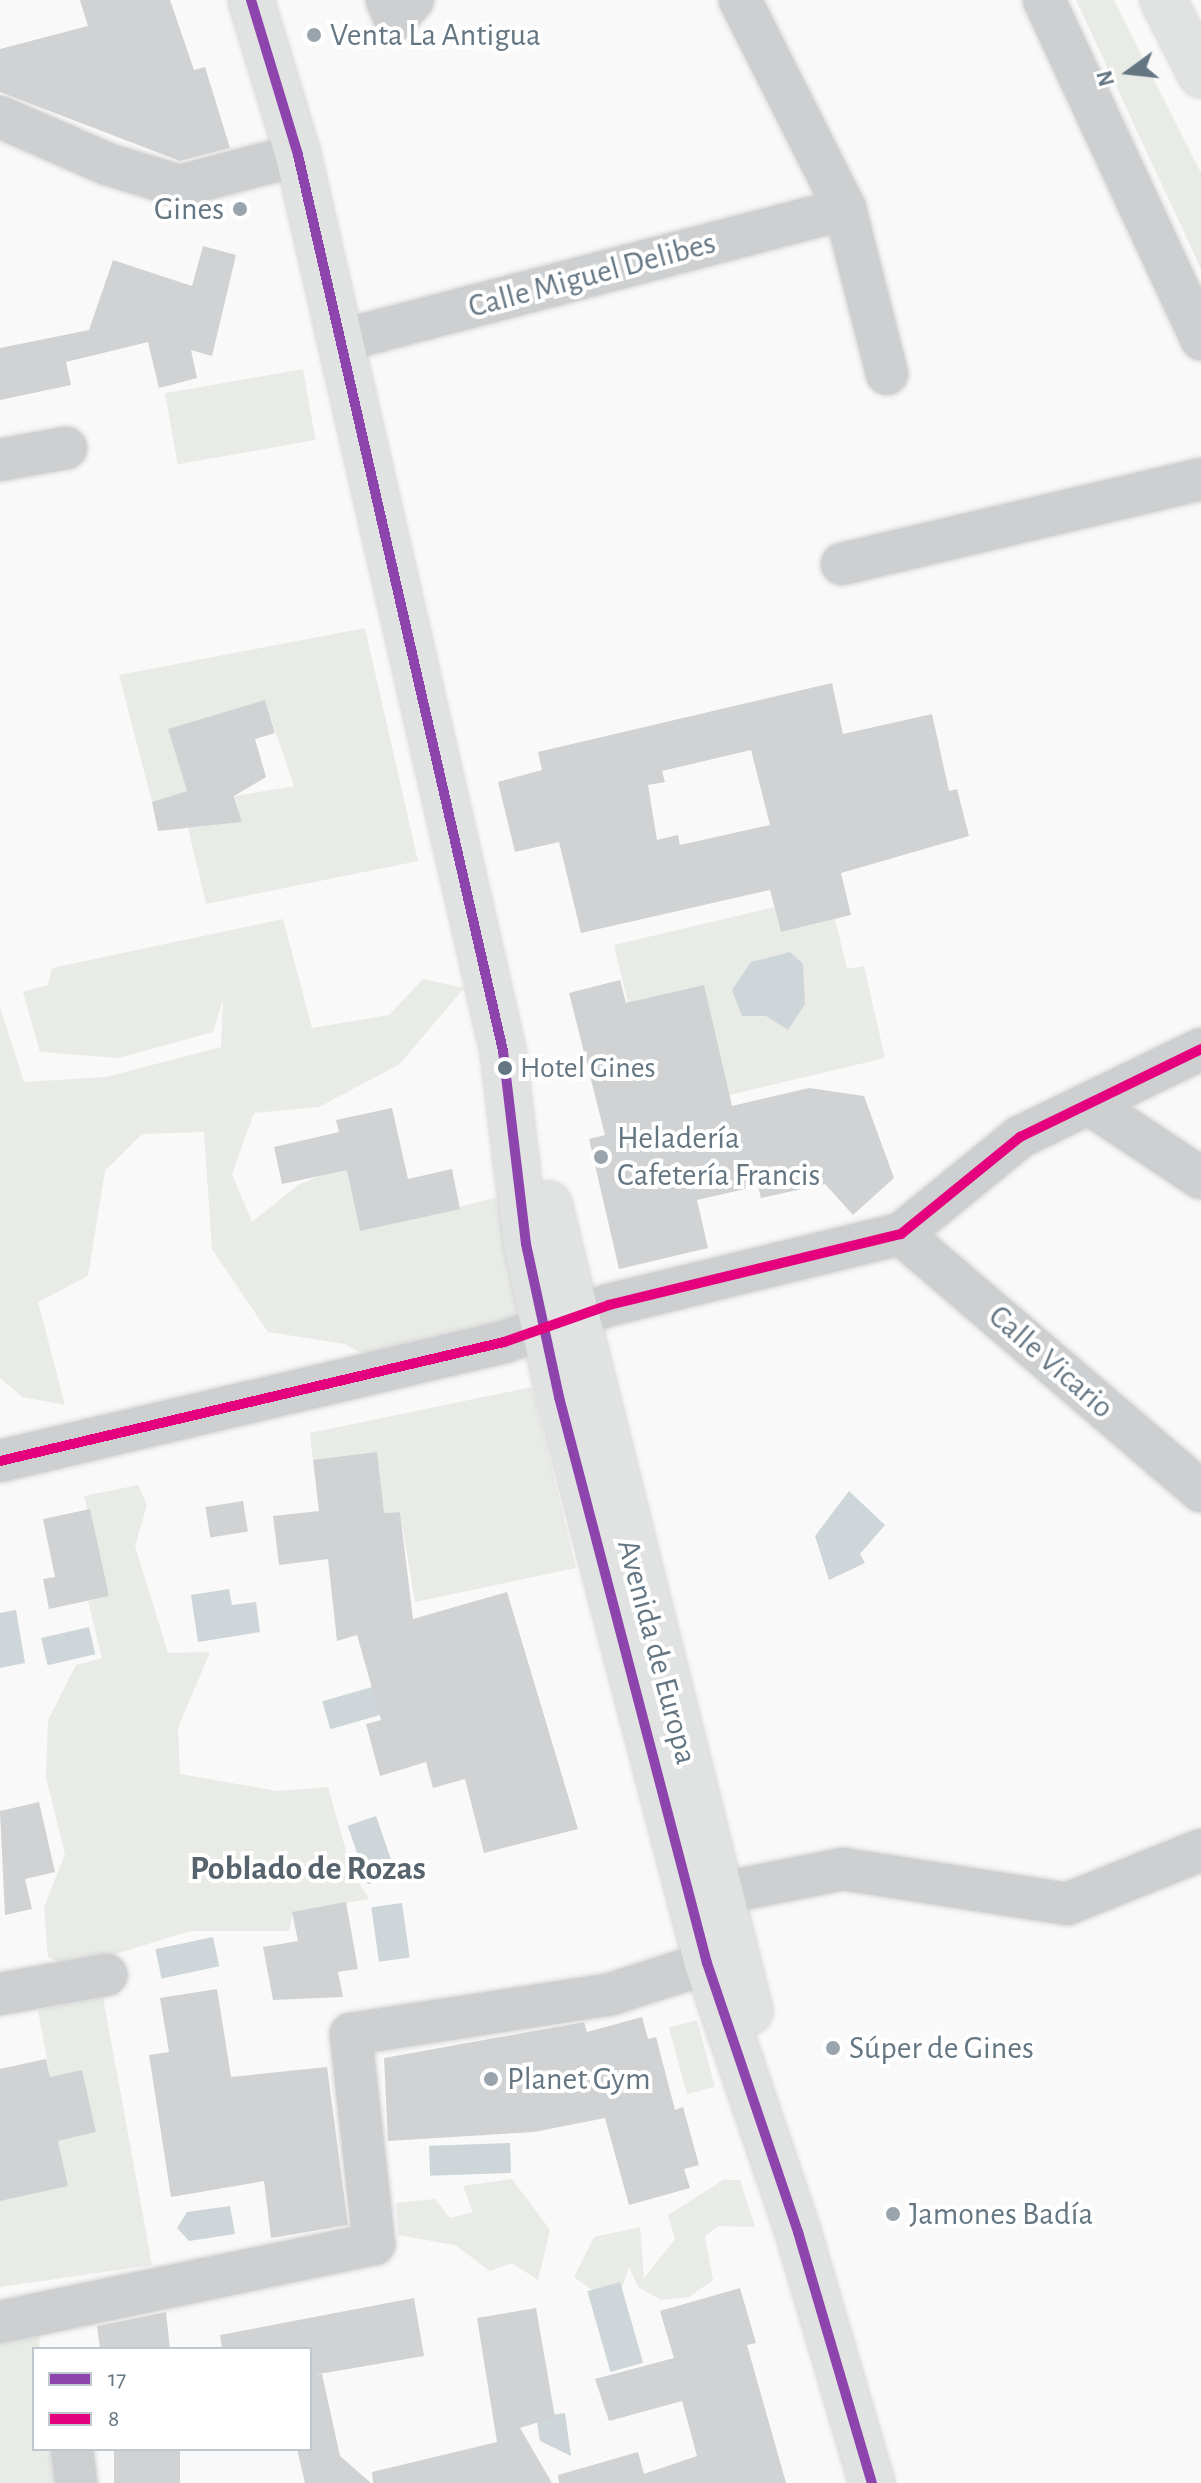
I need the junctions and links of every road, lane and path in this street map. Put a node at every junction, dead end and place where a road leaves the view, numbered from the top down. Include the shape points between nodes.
1 (251, 0) edge
2 (740, 0) edge
3 (1044, 0) edge
4 (1163, 0) edge
5 (1201, 75) edge
6 (0, 117) edge
7 (298, 155) junction
8 (845, 209) junction
9 (1201, 339) edge
10 (340, 341) junction
11 (887, 374) dead end
12 (66, 448) dead end
13 (0, 460) edge
14 (1201, 479) edge
15 (842, 564) dead end
16 (1201, 1049) edge
17 (507, 1075) junction
18 (1094, 1107) junction
19 (1201, 1178) edge
20 (901, 1234) junction
21 (560, 1322) junction
22 (0, 1461) edge
23 (1201, 1491) edge
24 (662, 1800) junction
25 (1201, 1850) edge
26 (722, 1893) junction
27 (707, 1963) junction
28 (106, 1975) dead end
29 (0, 1994) edge
30 (798, 2232) junction
31 (0, 2322) edge
32 (56, 2331) edge
33 (72, 2451) edge
34 (76, 2483) edge
35 (872, 2483) edge

1 - 7 main road, Avenida de Europa
2 - 8 street
3 - 9 street
4 - 5 main road
6 - 7 street via 107,164 179,186
7 - 10 main road, Avenida de Europa
8 - 10 street, Calle Miguel Delibes
8 - 11 street
10 - 17 main road, Avenida de Europa
12 - 13 street
14 - 15 street
16 - 18 street
17 - 21 main road, Avenida de Europa via 540,1164
17 - 21 main road, Avenida de Europa via 526,1244
18 - 19 street
18 - 20 street via 1020,1137
20 - 21 street
20 - 23 street, Calle Vicario
21 - 22 street
21 - 24 main road, Avenida de Europa
21 - 26 main road, Avenida de Europa via 626,1596 651,1632
24 - 26 main road via 685,1825 703,1884
24 - 27 main road, Avenida de Europa
25 - 26 street via 1067,1904 843,1869
26 - 30 main road, Avenida de Europa
27 - 30 main road, Avenida de Europa
27 - 32 street via 611,1994 351,2034 374,2244
28 - 29 street
30 - 35 main road, Avenida de Europa
31 - 32 street
33 - 34 street

